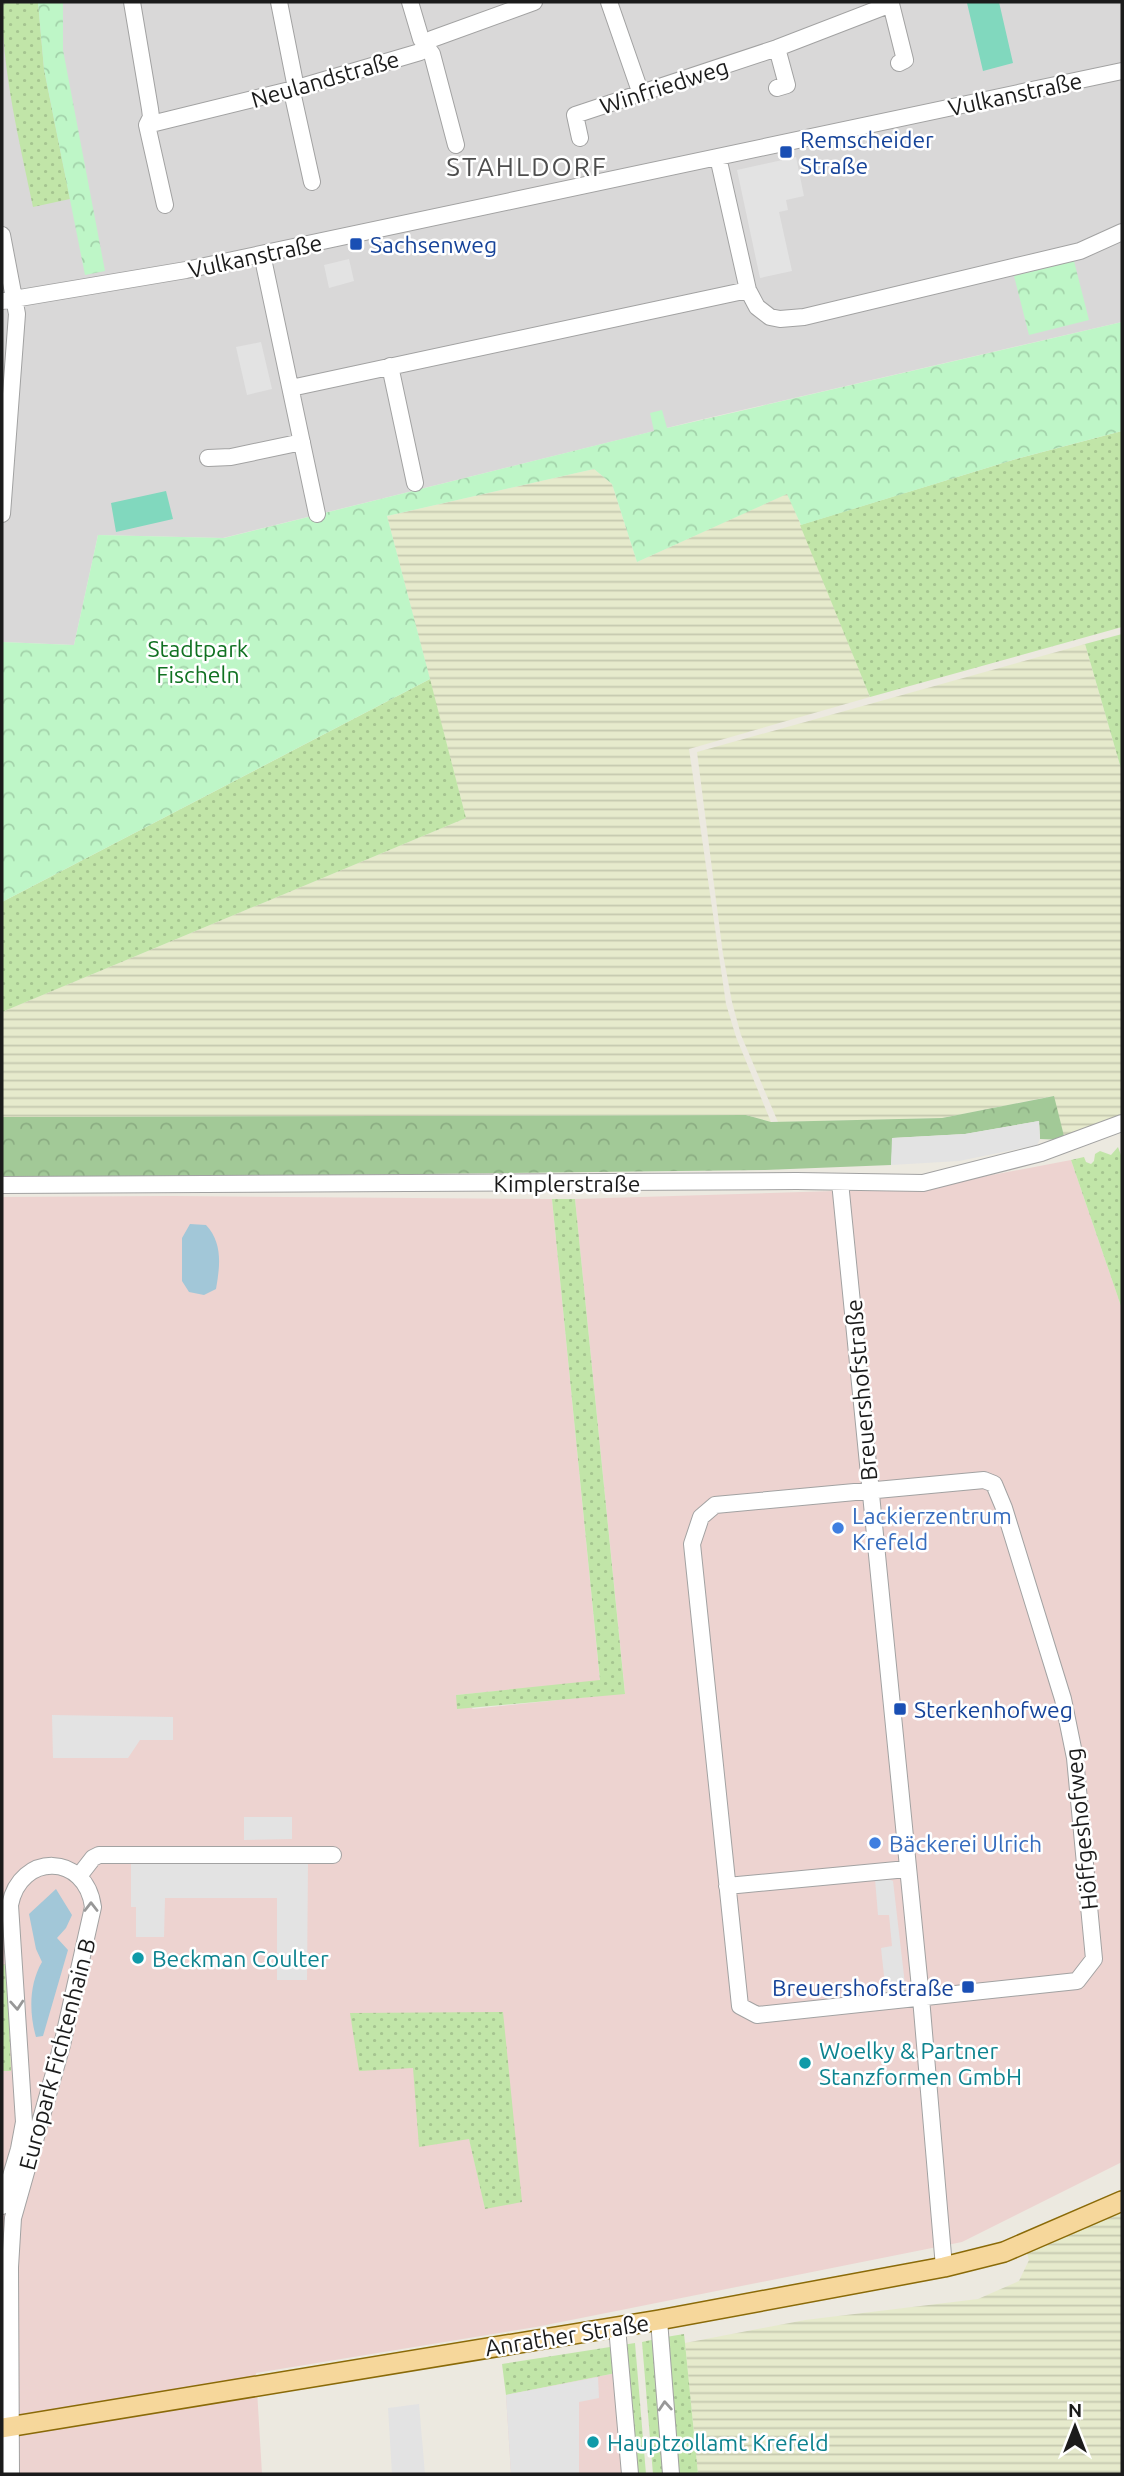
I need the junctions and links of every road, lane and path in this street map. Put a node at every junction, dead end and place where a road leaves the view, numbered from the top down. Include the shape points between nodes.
1 (132, 2) edge
2 (279, 2) edge
3 (410, 2) edge
4 (534, 2) edge
5 (609, 2) edge
6 (890, 3) edge
7 (426, 46) junction
8 (777, 48) junction
9 (899, 63) dead end
10 (1122, 71) edge
11 (777, 88) dead end
12 (294, 89) junction
13 (640, 94) junction
14 (147, 125) junction
15 (580, 138) dead end
16 (456, 145) dead end
17 (718, 157) junction
18 (312, 182) dead end
19 (165, 205) dead end
20 (1122, 232) edge
21 (2, 235) edge
22 (262, 254) junction
23 (748, 290) junction
24 (8, 299) edge
25 (390, 366) junction
26 (290, 388) junction
27 (6, 391) edge
28 (302, 442) junction
29 (208, 458) dead end
30 (415, 483) dead end
31 (2, 514) edge
32 (317, 514) dead end
33 (1122, 1123) edge
34 (840, 1182) junction
35 (2, 1185) edge
36 (870, 1491) junction
37 (333, 1855) dead end
38 (907, 1869) junction
39 (79, 1876) junction
40 (727, 1886) junction
41 (921, 1998) junction
42 (1122, 2201) edge
43 (2, 2206) edge
44 (7, 2234) edge
45 (944, 2267) junction
46 (659, 2320) junction
47 (617, 2327) junction
48 (7, 2427) edge
49 (11, 2474) edge
50 (630, 2474) edge
51 (671, 2474) edge

1 - 14 street via 151,117
2 - 12 street
3 - 7 street
4 - 7 street, Neulandstraße via 432,39
5 - 13 street
6 - 8 street, Winfriedweg
6 - 9 street, Winfriedweg via 905,52 905,60
7 - 12 street, Neulandstraße via 419,52
7 - 16 street
8 - 11 street via 787,85
8 - 13 street, Winfriedweg
10 - 17 street, Vulkanstraße
12 - 14 street, Neulandstraße
12 - 18 street
13 - 15 street, Winfriedweg via 575,115
14 - 19 street
17 - 22 street, Vulkanstraße
17 - 23 street
20 - 23 street via 1080,251 804,317 770,317 757,307
21 - 24 street
22 - 24 street, Vulkanstraße
22 - 26 street
23 - 25 street
24 - 27 street via 17,322
25 - 26 street
25 - 30 street
26 - 28 street
27 - 31 street
28 - 29 street
28 - 32 street
33 - 34 street, Kimplerstraße via 1041,1153 923,1183
34 - 35 street, Kimplerstraße
34 - 36 street, Breuershofstraße
36 - 38 street, Breuershofstraße
36 - 40 street via 715,1505 701,1517 692,1544
36 - 41 street, Höffgeshofweg via 984,1480 993,1484 1045,1634 1075,1758 1094,1959 1077,1981
37 - 39 street via 99,1855
38 - 40 street
38 - 41 street, Breuershofstraße
39 -> 43 street, Europark Fichtenhain B via 67,1868 45,1866 26,1874 12,1893 24,2122
44 -> 39 street, Europark Fichtenhain B via 51,2090 90,1926 91,1895
40 - 41 street via 740,2006 757,2015
41 - 45 street, Breuershofstraße
42 - 45 main road, Anrather Straße via 1004,2252
44 - 48 street, Europark Fichtenhain B
45 - 46 main road, Anrather Straße
46 - 47 main road, Anrather Straße
51 -> 46 street
47 - 48 main road, Anrather Straße
47 - 50 street
48 - 49 street, Europark Fichtenhain B

